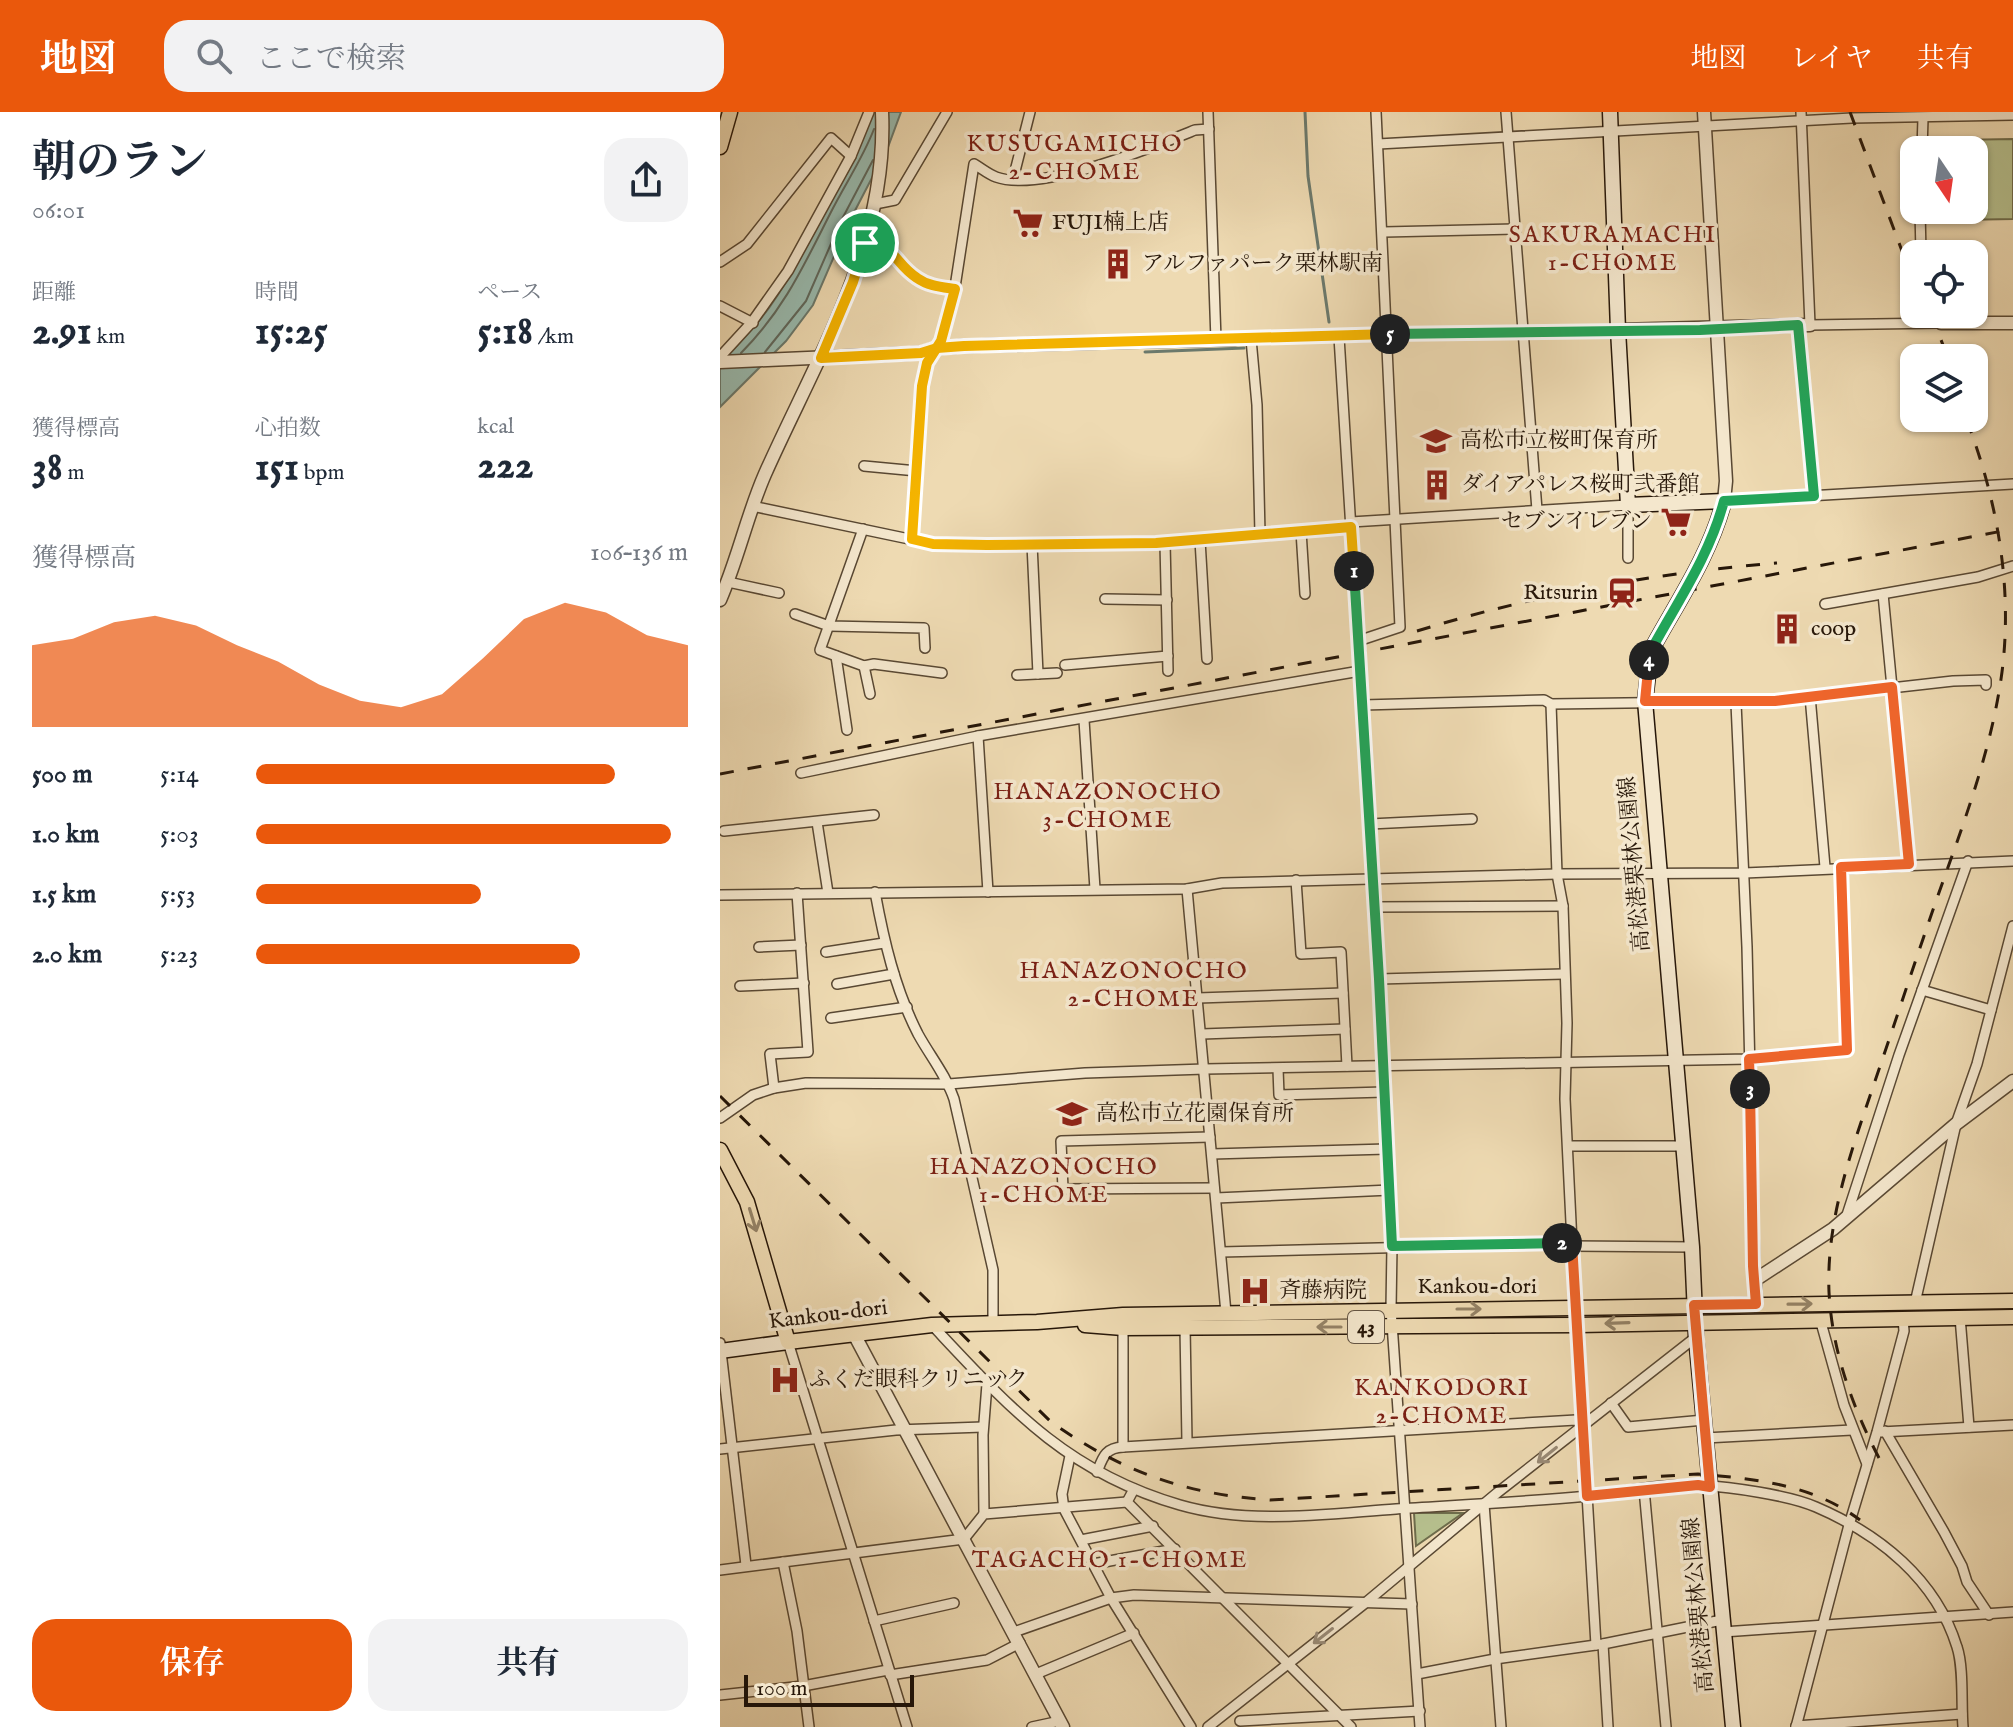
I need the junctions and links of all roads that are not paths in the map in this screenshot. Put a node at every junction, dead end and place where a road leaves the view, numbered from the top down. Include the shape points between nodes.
1 (730, 112) edge
2 (869, 112) edge
3 (882, 112) edge
4 (947, 112) edge
5 (1030, 112) edge
6 (1208, 112) edge
7 (1376, 112) edge
8 (1506, 112) edge
9 (1610, 112) edge
10 (1882, 115) edge
11 (2013, 115) edge
12 (1802, 116) edge
13 (1704, 118) edge
14 (1923, 118) junction
15 (1209, 129) junction
16 (1611, 131) junction
17 (1508, 136) junction
18 (1922, 136) edge
19 (1378, 144) junction
20 (720, 147) edge
21 (851, 156) junction
22 (1013, 179) junction
23 (875, 204) junction
24 (1515, 229) junction
25 (1384, 232) junction
26 (865, 243) junction
27 (720, 262) edge
28 (955, 289) junction
29 (720, 306) edge
30 (1900, 322) edge
31 (1988, 322) edge
32 (753, 323) junction
33 (2013, 323) edge
34 (1804, 325) junction
35 (1716, 329) junction
36 (1618, 330) junction
37 (1524, 333) junction
38 (1388, 334) junction
39 (1339, 337) junction
40 (1235, 339) joint
41 (1251, 339) junction
42 (1216, 340) junction
43 (937, 348) junction
44 (821, 358) junction
45 (720, 361) edge
46 (864, 466) dead end
47 (917, 471) junction
48 (2013, 484) edge
49 (1814, 496) junction
50 (1724, 501) junction
51 (1628, 505) junction
52 (752, 506) junction
53 (1537, 510) junction
54 (1395, 519) junction
55 (1351, 525) junction
56 (863, 529) junction
57 (1301, 531) junction
58 (1260, 534) junction
59 (912, 539) junction
60 (1200, 540) junction
61 (1165, 543) junction
62 (1032, 544) junction
63 (1628, 558) dead end
64 (2013, 566) edge
65 (728, 582) junction
66 (779, 593) dead end
67 (1305, 594) dead end
68 (1883, 594) junction
69 (1105, 599) dead end
70 (720, 600) edge
71 (1167, 600) junction
72 (1825, 604) dead end
73 (795, 614) dead end
74 (829, 626) junction
75 (1358, 641) junction
76 (925, 648) dead end
77 (836, 656) junction
78 (1168, 656) junction
79 (1207, 659) dead end
80 (1065, 665) dead end
81 (864, 666) junction
82 (1168, 671) dead end
83 (1360, 671) junction
84 (942, 673) dead end
85 (1057, 673) dead end
86 (1038, 674) junction
87 (1017, 675) dead end
88 (1986, 685) dead end
89 (1892, 687) junction
90 (870, 694) dead end
91 (1810, 696) junction
92 (1645, 701) junction
93 (1736, 703) junction
94 (1551, 704) junction
95 (1363, 705) junction
96 (1084, 720) junction
97 (847, 730) dead end
98 (978, 736) junction
99 (801, 773) dead end
100 (874, 815) dead end
101 (1472, 819) dead end
102 (817, 822) junction
103 (1370, 824) junction
104 (724, 831) dead end
105 (1968, 861) junction
106 (2013, 861) edge
107 (1909, 864) junction
108 (1825, 867) junction
109 (1841, 867) junction
110 (1658, 872) junction
111 (1744, 873) junction
112 (1557, 874) junction
113 (1373, 878) junction
114 (1296, 880) junction
115 (1095, 889) junction
116 (1187, 889) junction
117 (875, 892) junction
118 (988, 892) junction
119 (797, 893) junction
120 (828, 893) junction
121 (720, 895) edge
122 (1563, 906) junction
123 (1375, 907) junction
124 (2013, 926) edge
125 (884, 943) junction
126 (801, 945) junction
127 (759, 947) dead end
128 (826, 952) dead end
129 (894, 974) junction
130 (1564, 974) junction
131 (1379, 979) junction
132 (804, 983) junction
133 (837, 984) dead end
134 (740, 986) dead end
135 (1922, 990) junction
136 (1343, 993) junction
137 (1198, 998) junction
138 (907, 1007) junction
139 (1991, 1010) junction
140 (831, 1018) dead end
141 (1345, 1029) junction
142 (1202, 1034) junction
143 (1749, 1059) junction
144 (1674, 1060) junction
145 (1567, 1062) junction
146 (1347, 1066) junction
147 (1383, 1066) junction
148 (1205, 1069) junction
149 (1278, 1069) junction
150 (2013, 1081) edge
151 (949, 1084) junction
152 (774, 1088) junction
153 (1384, 1092) junction
154 (720, 1118) edge
155 (1956, 1124) junction
156 (1210, 1137) junction
157 (1568, 1146) junction
158 (1682, 1146) junction
159 (1387, 1149) junction
160 (720, 1150) edge
161 (1212, 1154) junction
162 (1390, 1190) junction
163 (1215, 1193) junction
164 (1846, 1218) junction
165 (1572, 1244) junction
166 (1392, 1246) junction
167 (1692, 1247) junction
168 (1221, 1252) junction
169 (1755, 1280) junction
170 (2013, 1301) edge
171 (1915, 1303) junction
172 (1756, 1304) junction
173 (1694, 1305) junction
174 (1576, 1308) junction
175 (1391, 1309) junction
176 (1226, 1313) junction
177 (1960, 1317) junction
178 (2013, 1317) edge
179 (1903, 1318) junction
180 (1820, 1319) junction
181 (1037, 1322) junction
182 (993, 1323) junction
183 (932, 1325) junction
184 (1578, 1325) junction
185 (1393, 1326) junction
186 (1185, 1327) junction
187 (1123, 1328) junction
188 (1695, 1329) junction
189 (854, 1334) junction
190 (788, 1342) junction
191 (720, 1349) edge
192 (987, 1384) junction
193 (1611, 1403) junction
194 (1704, 1420) junction
195 (1583, 1425) junction
196 (2013, 1425) edge
197 (983, 1427) junction
198 (1969, 1427) junction
199 (907, 1429) junction
200 (1399, 1429) junction
201 (1852, 1430) junction
202 (1881, 1432) junction
203 (816, 1438) junction
204 (1705, 1438) junction
205 (1187, 1442) junction
206 (1123, 1447) junction
207 (733, 1448) junction
208 (720, 1449) edge
209 (1070, 1456) junction
210 (1867, 1464) junction
211 (1097, 1472) junction
212 (1710, 1487) junction
213 (1134, 1489) junction
214 (1644, 1489) junction
215 (1587, 1496) junction
216 (1127, 1502) junction
217 (1484, 1504) junction
218 (1405, 1508) junction
219 (1064, 1509) junction
220 (984, 1514) junction
221 (1849, 1525) junction
222 (1153, 1526) junction
223 (964, 1539) junction
224 (1081, 1540) junction
225 (1175, 1549) junction
226 (853, 1551) junction
227 (783, 1562) junction
228 (1093, 1564) junction
229 (746, 1565) junction
230 (1408, 1565) junction
231 (720, 1570) edge
232 (1111, 1598) junction
233 (1222, 1598) junction
234 (954, 1603) dead end
235 (1364, 1604) junction
236 (1412, 1604) junction
237 (2013, 1612) edge
238 (1989, 1615) junction
239 (1945, 1618) junction
240 (874, 1621) junction
241 (1824, 1625) junction
242 (1723, 1626) junction
243 (1134, 1633) junction
244 (1658, 1634) junction
245 (1017, 1638) junction
246 (1600, 1645) junction
247 (1495, 1659) junction
248 (1287, 1664) junction
249 (889, 1672) junction
250 (1036, 1674) junction
251 (1417, 1674) junction
252 (803, 1686) junction
253 (720, 1695) edge
254 (1420, 1711) junction
255 (1227, 1712) junction
256 (1338, 1714) junction
257 (1962, 1714) junction
258 (1062, 1724) edge
259 (1240, 1724) edge
260 (809, 1727) edge
261 (907, 1727) edge
262 (1032, 1727) edge
263 (1191, 1727) edge
264 (1208, 1727) edge
265 (1351, 1727) edge
266 (1420, 1727) edge
267 (1501, 1727) edge
268 (1608, 1727) edge
269 (1666, 1727) edge
270 (1733, 1727) edge
271 (1796, 1727) edge
272 (1963, 1727) edge

1 - 20 main road
2 - 21 street
3 - 23 street
4 - 23 street via 895,200
5 - 22 street
6 - 15 street
7 - 19 street
8 - 17 street
9 - 16 main road
10 - 12 street
10 - 14 street
11 - 14 street
12 - 13 street
12 - 34 street
13 - 16 street
13 - 35 street
14 - 18 street
15 - 22 street via 1102,165
15 - 42 street
16 - 17 street
16 - 36 main road
17 - 19 street
17 - 24 street
19 - 25 street
21 - 27 street via 831,138 747,244
21 - 32 street
22 - 28 street via 994,177 974,164
23 - 26 street
24 - 25 street
24 - 37 street
25 - 38 street
26 - 28 street via 886,247 928,284
26 - 44 street
28 - 43 street
29 - 32 street
30 - 34 street
31 - 33 street
32 - 45 street
34 - 35 street
34 - 49 street
35 - 36 street
35 - 50 street
36 - 37 street
36 - 51 main road
37 - 38 street
37 - 53 street
38 - 39 street
38 - 54 street
39 - 41 street
39 - 55 street
40 - 41 street
40 - 42 street
41 - 58 street
42 - 43 street
43 - 44 street
43 - 47 street via 922,386
44 - 45 street
44 - 52 street
46 - 47 street
47 - 59 street
48 - 49 street
49 - 50 street
50 - 51 main road
50 - 92 main road, 高松港栗林公園線 via 1704,558 1654,645
51 - 53 street
51 - 63 street
52 - 56 street
52 - 65 street
53 - 54 street
54 - 55 street
54 - 75 street via 1400,627
55 - 57 street
55 - 75 street
56 - 59 street
56 - 74 street
57 - 58 street
57 - 67 street
58 - 60 street
59 - 62 street via 933,544
60 - 61 street
60 - 79 street
61 - 62 street
61 - 71 street
62 - 86 street
64 - 68 street
65 - 66 street
65 - 70 street
68 - 72 street
68 - 89 street
69 - 71 street
71 - 78 street
73 - 74 street
74 - 76 street via 924,628
74 - 77 street via 820,650
75 - 83 street
77 - 81 street
77 - 97 street
78 - 80 street
78 - 82 street
81 - 84 street
81 - 90 street
83 - 95 street
83 - 96 street
85 - 86 street
86 - 87 street
88 - 89 street via 1986,680
89 - 91 street
89 - 107 street
91 - 93 street
91 - 108 street
92 - 93 street
92 - 94 street
92 - 110 main road, 高松港栗林公園線
93 - 111 street
94 - 95 street via 1544,700
94 - 112 street
95 - 103 street
96 - 98 street
96 - 115 street
98 - 99 street
98 - 118 street
100 - 102 street
101 - 103 street
102 - 104 street
102 - 120 street
103 - 113 street
105 - 106 street
105 - 107 street
105 - 135 street
107 - 109 street
108 - 109 street
108 - 111 street
109 - 143 street via 1847,1050
110 - 111 street
110 - 112 street
110 - 144 main road, 高松港栗林公園線
111 - 143 street
112 - 113 street
112 - 122 street
113 - 114 street
113 - 123 street
114 - 116 street
114 - 136 street via 1301,954 1341,952
115 - 116 street
115 - 118 street
116 - 137 street
117 - 118 street
117 - 120 street
117 - 125 street
119 - 120 street
119 - 121 street
119 - 126 street
122 - 123 street
122 - 130 street
123 - 131 street
124 - 139 street
125 - 128 street
125 - 129 street
126 - 127 street
126 - 132 street
129 - 133 street
129 - 138 street
130 - 131 street
130 - 145 street
131 - 147 street
132 - 134 street
132 - 152 street via 808,1052 770,1054
135 - 139 street
135 - 164 street
136 - 137 street
136 - 141 street
137 - 142 street
138 - 140 street
138 - 151 street
139 - 155 street
141 - 142 street
141 - 146 street
142 - 148 street
143 - 144 street
143 - 169 street
144 - 145 street
144 - 158 main road, 高松港栗林公園線
145 - 147 street
145 - 157 street
146 - 147 street
146 - 149 street
147 - 153 street
148 - 149 street
148 - 151 street
148 - 156 street
149 - 153 street via 1279,1095
150 - 155 street
151 - 152 street via 806,1083
151 - 182 street via 993,1270
152 - 154 street via 753,1095
153 - 159 street
155 - 164 street
155 - 171 street
156 - 161 street
156 - 163 street via 1061,1141 1063,1189
157 - 158 street
157 - 165 street
158 - 167 main road, 高松港栗林公園線
159 - 161 street
159 - 162 street
160 -> 190 main road via 747,1202
161 - 163 street
162 - 163 street
162 - 166 street
163 - 168 street
164 - 169 street
165 - 166 street
165 - 167 street
165 - 174 street
166 - 168 street
166 - 175 street
167 - 173 main road, 高松港栗林公園線
168 - 176 street
169 - 172 street
170 - 171 main road, Kankou-dori / 43
172 -> 171 main road, Kankou-dori / 43
172 - 173 main road, Kankou-dori / 43
173 - 174 main road, Kankou-dori / 43
173 - 188 main road, 高松港栗林公園線
175 -> 174 main road, Kankou-dori / 43
174 - 184 street
175 - 176 main road, Kankou-dori / 43
175 - 185 street
176 - 181 main road, Kankou-dori / 43
177 - 178 main road, Kankou-dori / 43
177 - 179 main road, Kankou-dori / 43
177 - 198 street
179 - 180 main road, Kankou-dori / 43
179 - 202 street
180 - 188 main road, Kankou-dori / 43
180 - 201 street
181 - 182 main road, Kankou-dori / 43
181 - 187 main road, Kankou-dori / 43
182 - 183 main road, Kankou-dori / 43
183 - 189 main road, Kankou-dori / 43
183 - 192 street
184 - 185 main road, Kankou-dori / 43
188 -> 184 main road, Kankou-dori / 43
184 - 195 street
185 -> 186 main road, Kankou-dori / 43
185 - 200 street
186 - 187 main road, Kankou-dori / 43
186 - 205 street
187 - 206 street
188 - 193 street
188 - 194 main road, 高松港栗林公園線
189 - 190 main road, Kankou-dori / 43
189 - 199 street
190 - 191 main road, Kankou-dori
190 - 203 street
191 - 207 street
192 - 197 street
192 - 209 street
193 - 194 street via 1628,1427
193 - 195 street
194 - 204 main road, 高松港栗林公園線
195 - 200 street via 1576,1420
195 - 215 street
195 -> 217 street
196 - 198 street
197 - 199 street
197 - 220 street
198 - 202 street
199 - 203 street
199 - 223 street
200 - 205 street
200 - 218 street
201 - 204 street
201 - 210 street
202 - 210 street
202 - 238 street
203 - 207 street
203 - 226 street
204 - 212 main road, 高松港栗林公園線
205 - 206 street
206 - 211 street via 1106,1452
207 - 208 street
207 - 229 street
209 - 211 street
209 - 219 street
210 - 221 street
211 - 213 street
212 - 214 street
212 - 221 street via 1814,1506
212 - 242 main road, 高松港栗林公園線
213 - 216 street
213 - 218 street via 1181,1506 1256,1516
214 - 215 street
214 - 244 street
215 - 217 street
215 - 246 street
216 - 219 street
216 - 222 street
217 - 218 street
217 - 230 street
217 - 247 street
218 - 230 street
219 - 220 street
219 - 224 street
220 - 223 street
221 - 239 street via 1887,1547 1916,1574
221 - 241 street
222 - 224 street
222 - 225 street
223 - 226 street
223 - 245 street
224 - 228 street
225 - 228 street
225 - 233 street
226 - 227 street
226 - 240 street
227 - 229 street
227 - 252 street
228 - 232 street
229 - 231 street
230 - 235 street
230 - 236 street
232 - 233 street
232 - 243 street
232 - 245 street
233 - 235 street
233 - 248 street
234 - 240 street
235 - 236 street
235 -> 248 street
236 - 251 street
237 - 238 street
238 - 239 street
239 - 241 street
239 - 257 street via 1958,1650
240 - 249 street
241 - 242 street
241 - 271 street
242 - 244 street
242 - 270 main road, 高松港栗林公園線
243 - 250 street
243 - 263 street
244 - 246 street
244 - 269 street
245 - 249 street via 987,1660
245 - 250 street
246 - 247 street
246 - 268 street
247 - 251 street
247 - 267 street
248 - 255 street
248 - 256 street
249 - 252 street
249 - 261 street
250 - 258 street
251 - 254 street
252 - 253 street
252 - 260 street
254 - 256 street
254 - 266 street
255 - 259 street
255 - 264 street
256 - 259 street
256 - 265 street
257 - 271 street
257 - 272 street
258 - 262 street

